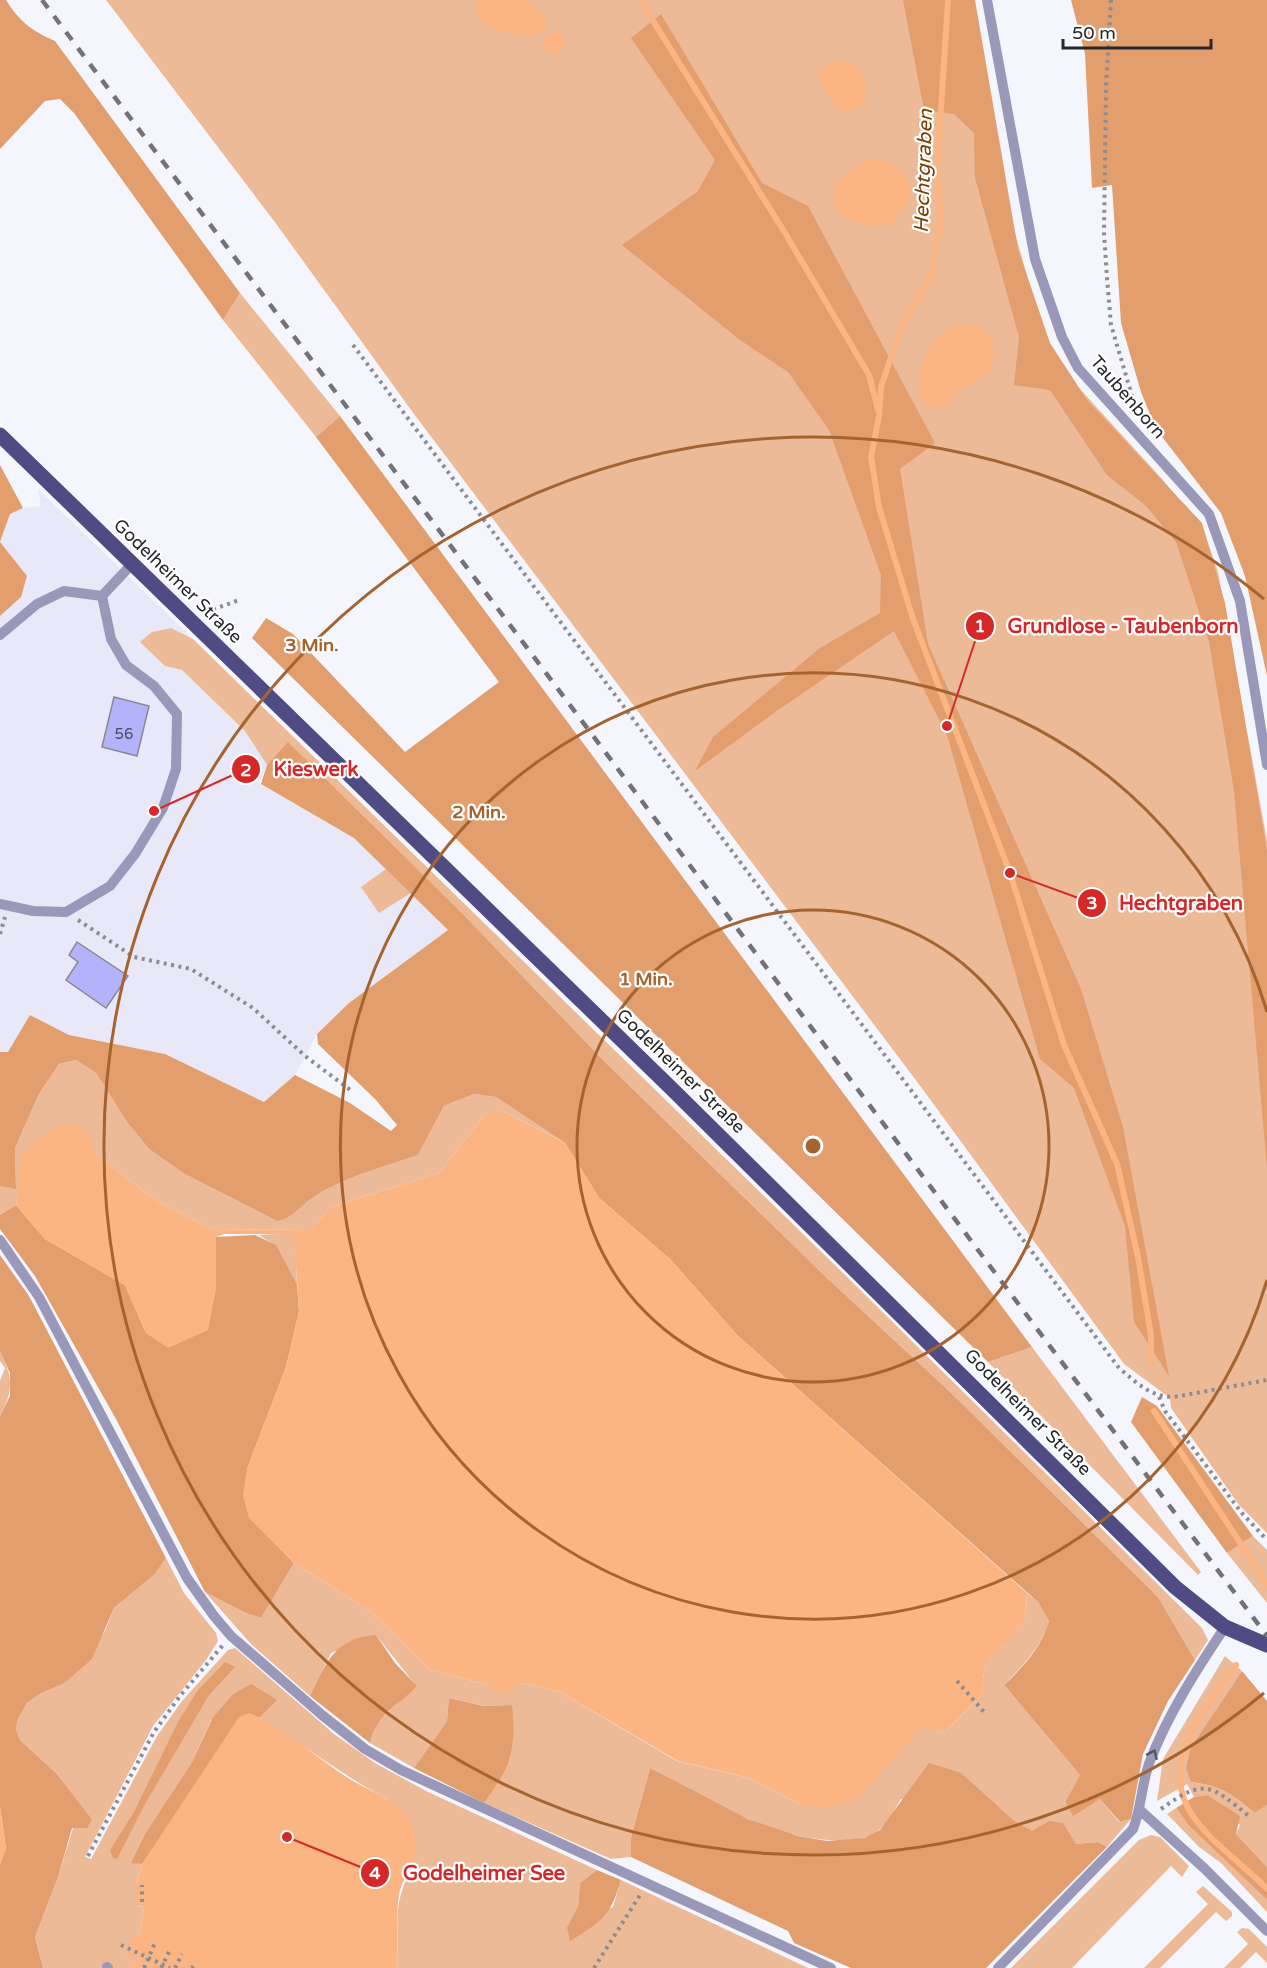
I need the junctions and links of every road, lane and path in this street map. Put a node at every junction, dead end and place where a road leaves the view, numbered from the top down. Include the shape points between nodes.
1 (987, 0) edge
2 (1111, 0) edge
3 (353, 345) dead end
4 (1140, 419) dead end
5 (0, 435) edge
6 (132, 564) junction
7 (102, 596) junction
8 (239, 600) dead end
9 (188, 618) junction
10 (0, 636) edge
11 (1267, 765) edge
12 (0, 904) edge
13 (66, 912) junction
14 (352, 1092) dead end
15 (0, 1240) edge
16 (1267, 1380) edge
17 (1159, 1397) junction
18 (1267, 1540) edge
19 (1225, 1627) junction
20 (231, 1635) junction
21 (1267, 1645) edge
22 (957, 1681) dead end
23 (984, 1712) dead end
24 (1176, 1798) dead end
25 (1141, 1811) junction
26 (1250, 1817) dead end
27 (88, 1856) dead end
28 (646, 1884) junction
29 (142, 1885) dead end
30 (142, 1902) dead end
31 (1267, 1931) edge
32 (155, 1943) dead end
33 (121, 1945) dead end
34 (170, 1950) dead end
35 (182, 1954) dead end
36 (149, 1958) junction
37 (162, 1966) edge
38 (144, 1968) edge
39 (170, 1968) edge
40 (175, 1968) edge
41 (594, 1968) edge
42 (831, 1968) edge
43 (998, 1968) edge

1 - 11 lane, Taubenborn via 1035,259 1062,337 1078,368 1209,514 1240,601
2 - 4 path via 1106,87 1107,278 1111,325
3 - 17 path via 1119,1368
5 - 6 main road, Godelheimer Straße
6 - 7 lane
6 - 9 main road, Godelheimer Straße
7 - 10 lane via 64,591 37,604
7 - 13 lane via 111,639 126,665 154,686 177,714 176,769 163,808 135,854 110,886
8 - 9 path
9 - 19 main road, Godelheimer Straße via 648,1065 1175,1587
12 - 13 lane
13 - 14 path via 134,957 191,969 253,1008
15 - 20 lane via 39,1297 187,1578
16 - 17 path via 1174,1398
17 - 18 path via 1165,1411 1241,1512
19 - 21 main road, Godelheimer Straße
25 -> 19 lane via 1149,1763
20 - 27 path via 154,1732
20 - 28 lane via 365,1749 437,1788
22 - 23 path
24 - 26 path via 1194,1788 1212,1790
25 - 31 lane
25 - 43 lane via 1133,1829 1114,1850
28 - 41 path
28 - 42 lane
29 - 30 path
32 - 36 path
33 - 36 path
34 - 37 path
35 - 40 path
36 - 37 path
36 - 38 path
37 - 39 path

